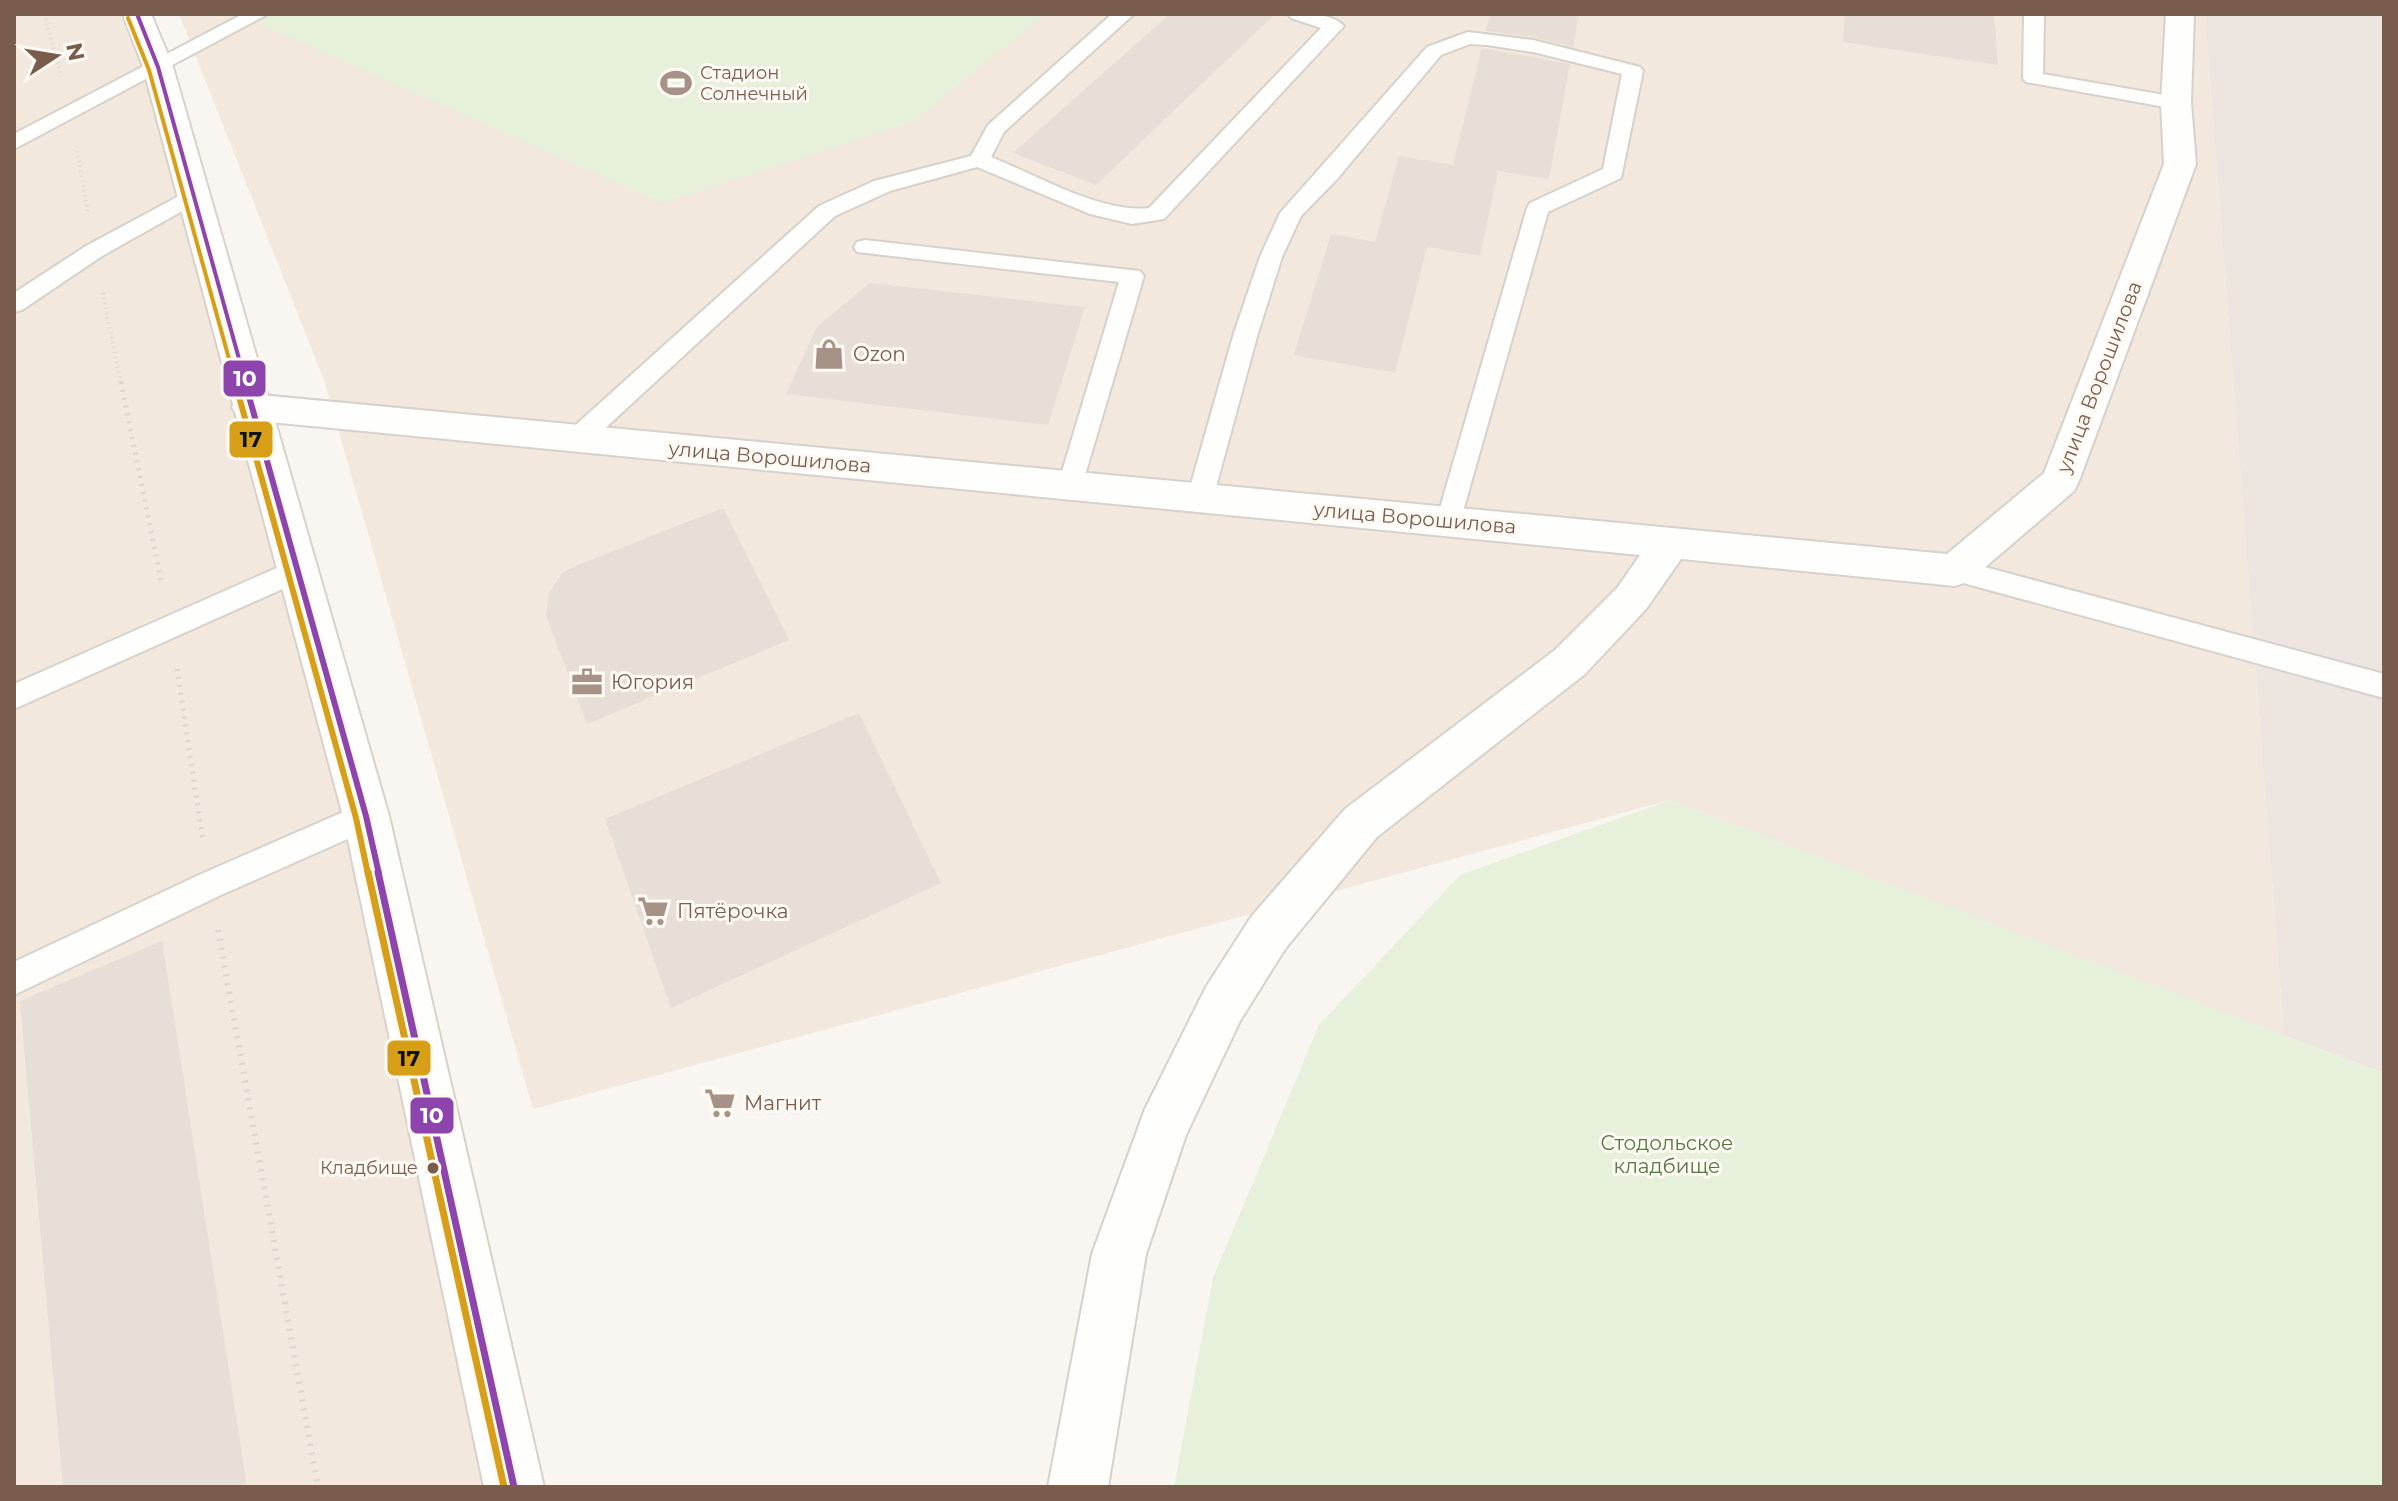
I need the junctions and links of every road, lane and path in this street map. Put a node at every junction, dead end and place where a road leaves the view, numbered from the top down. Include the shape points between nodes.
1 (44, 14) edge
2 (137, 14) edge
3 (258, 14) edge
4 (1124, 14) edge
5 (1298, 14) edge
6 (2034, 14) edge
7 (2180, 14) edge
8 (158, 67) junction
9 (2176, 103) junction
10 (71, 113) junction
11 (14, 143) edge
12 (979, 160) junction
13 (192, 196) junction
14 (865, 247) dead end
15 (94, 251) junction
16 (14, 304) edge
17 (250, 407) junction
18 (578, 438) junction
19 (1071, 485) junction
20 (1200, 498) junction
21 (1449, 522) junction
22 (1671, 543) junction
23 (297, 570) junction
24 (1955, 570) junction
25 (171, 627) junction
26 (2384, 686) edge
27 (14, 697) edge
28 (366, 816) junction
29 (210, 885) junction
30 (14, 979) edge
31 (1083, 1460) edge
32 (318, 1487) edge
33 (514, 1487) edge
34 (1056, 1487) edge

1 - 10 path
2 - 8 street
3 - 8 lane
4 - 12 lane via 995,129
5 - 12 lane via 1334,26 1156,214 1132,217 1098,209
6 - 9 lane via 2033,78
7 - 9 street, улица Ворошилова
8 - 10 lane
8 - 13 street
9 - 24 street, улица Ворошилова via 2180,164 2060,481
10 - 11 lane
10 - 15 path
12 - 18 lane via 882,186 827,211
13 - 15 lane
13 - 17 street
14 - 19 lane via 1132,276
15 - 16 lane
15 - 25 path
17 - 18 street, улица Ворошилова
17 - 23 street
18 - 19 street, улица Ворошилова
19 - 20 street, улица Ворошилова
20 - 21 street, улица Ворошилова
20 - 21 lane via 1246,333 1291,213 1434,51 1468,38 1487,39 1633,71 1613,173 1538,208
21 - 22 street, улица Ворошилова
22 - 24 street, улица Ворошилова
22 - 31 street via 1632,598 1570,662 1361,823 1268,933 1223,1004 1163,1127 1119,1254
23 - 25 lane
23 - 28 street
24 - 26 lane
25 - 27 lane
25 - 29 path
28 - 29 lane
28 - 33 street
29 - 30 lane
29 - 32 path
31 - 34 street

